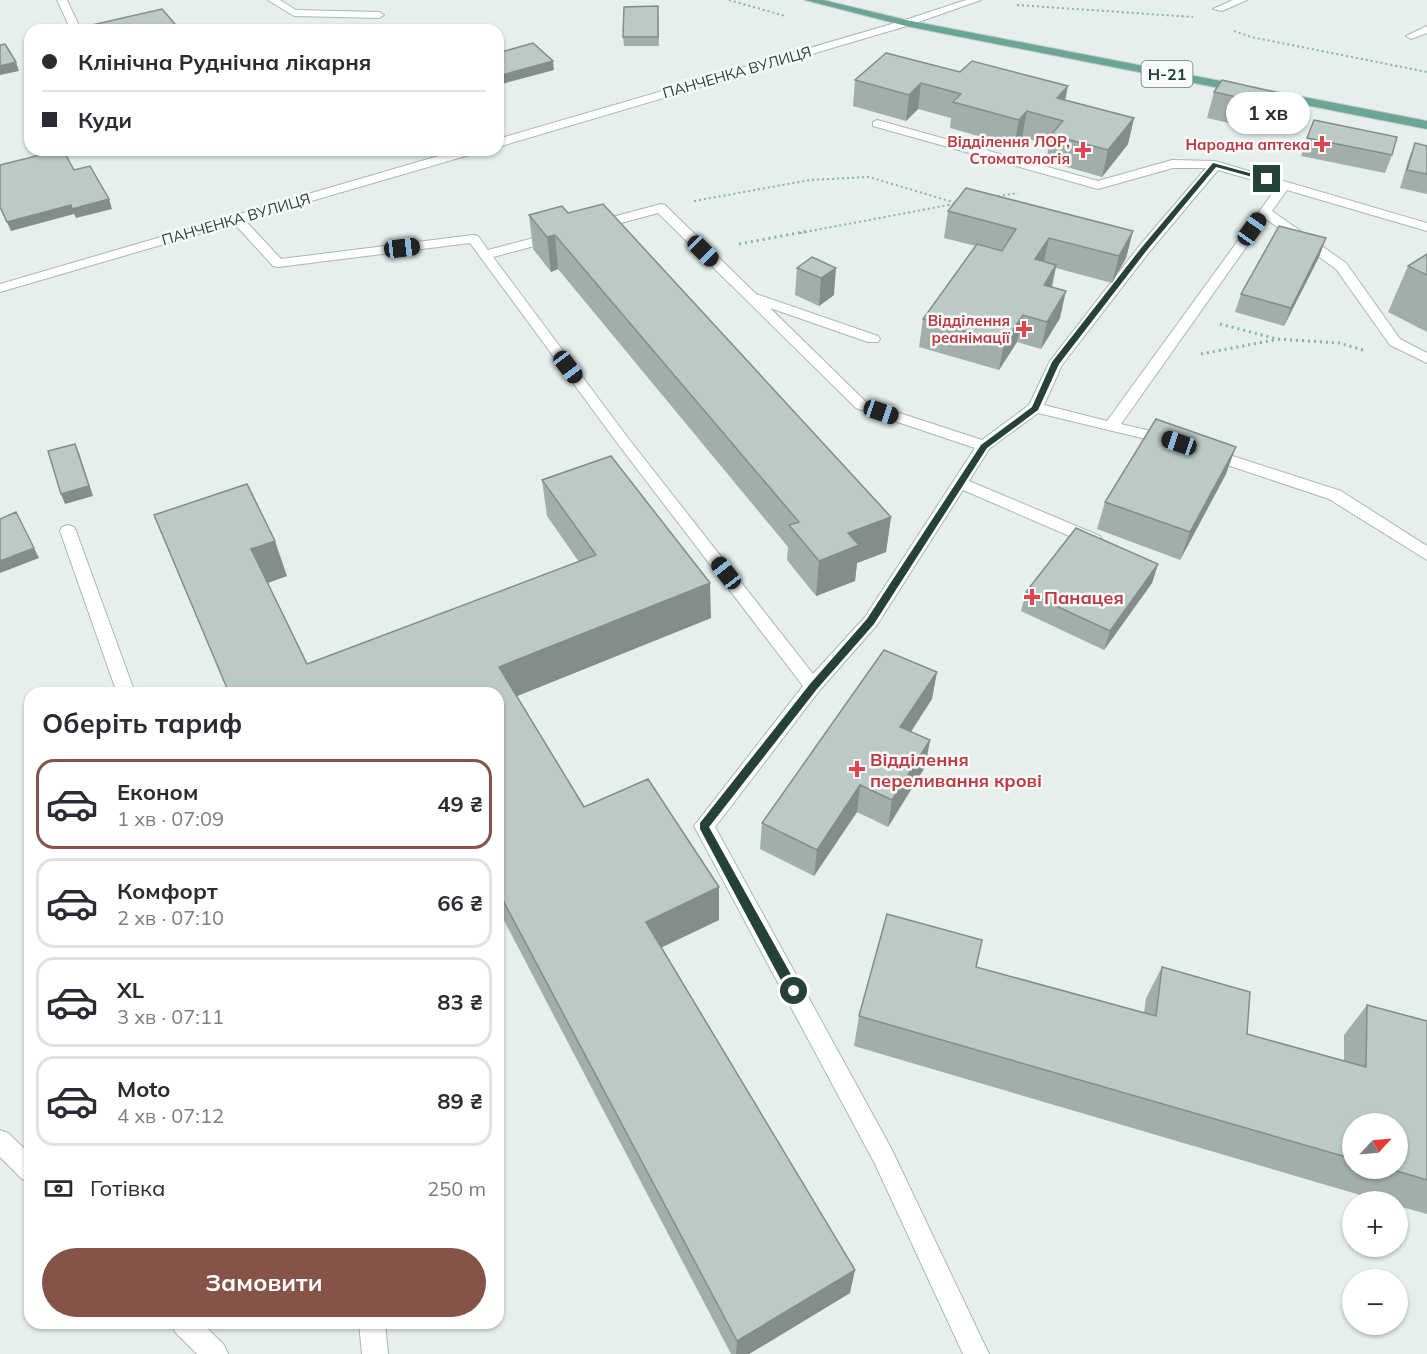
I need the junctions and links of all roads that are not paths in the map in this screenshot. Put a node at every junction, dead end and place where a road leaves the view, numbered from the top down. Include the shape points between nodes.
1 (63, 0) edge
2 (273, 0) edge
3 (810, 0) edge
4 (976, 0) edge
5 (1242, 0) edge
6 (1218, 9) dead end
7 (379, 15) dead end
8 (906, 23) junction
9 (73, 24) edge
10 (1427, 28) edge
11 (1411, 36) dead end
12 (877, 123) dead end
13 (1427, 125) edge
14 (504, 140) edge
15 (451, 156) edge
16 (1215, 165) junction
17 (1285, 184) junction
18 (1265, 212) junction
19 (236, 219) junction
20 (1427, 227) edge
21 (484, 255) junction
22 (0, 288) edge
23 (747, 295) junction
24 (873, 339) dead end
25 (1427, 359) edge
26 (1035, 408) junction
27 (1111, 427) junction
28 (984, 447) junction
29 (960, 483) junction
30 (68, 531) dead end
31 (1109, 547) edge
32 (1427, 554) edge
33 (813, 686) junction
34 (124, 687) edge
35 (0, 1141) edge
36 (24, 1165) edge
37 (190, 1329) edge
38 (373, 1329) edge
39 (215, 1354) edge
40 (375, 1354) edge
41 (976, 1354) edge

1 - 9 street
2 - 7 street via 294,13
3 - 8 main road, Н-21
4 - 8 street, ПАНЧЕНКА ВУЛИЦЯ
5 - 6 street
8 - 13 main road, Н-21
8 - 14 street, ПАНЧЕНКА ВУЛИЦЯ
10 - 11 street
12 - 16 street via 1098,185 1172,164
15 - 19 street, ПАНЧЕНКА ВУЛИЦЯ
16 - 17 street
16 - 26 street via 1055,364
17 - 18 street
17 - 20 street
18 - 25 street via 1341,266 1395,342
18 - 27 street
19 - 21 street via 278,263 473,239
19 - 22 street, ПАНЧЕНКА ВУЛИЦЯ
21 - 23 street via 660,208
21 - 33 street
23 - 24 street
23 - 28 street via 861,405
26 - 27 street
26 - 28 street
27 - 32 street via 1156,436 1335,495
28 - 29 street
29 - 31 street
29 - 33 street via 871,621
30 - 34 street
33 - 41 street via 704,826 883,1156
35 - 36 street
37 - 39 street
38 - 40 street

